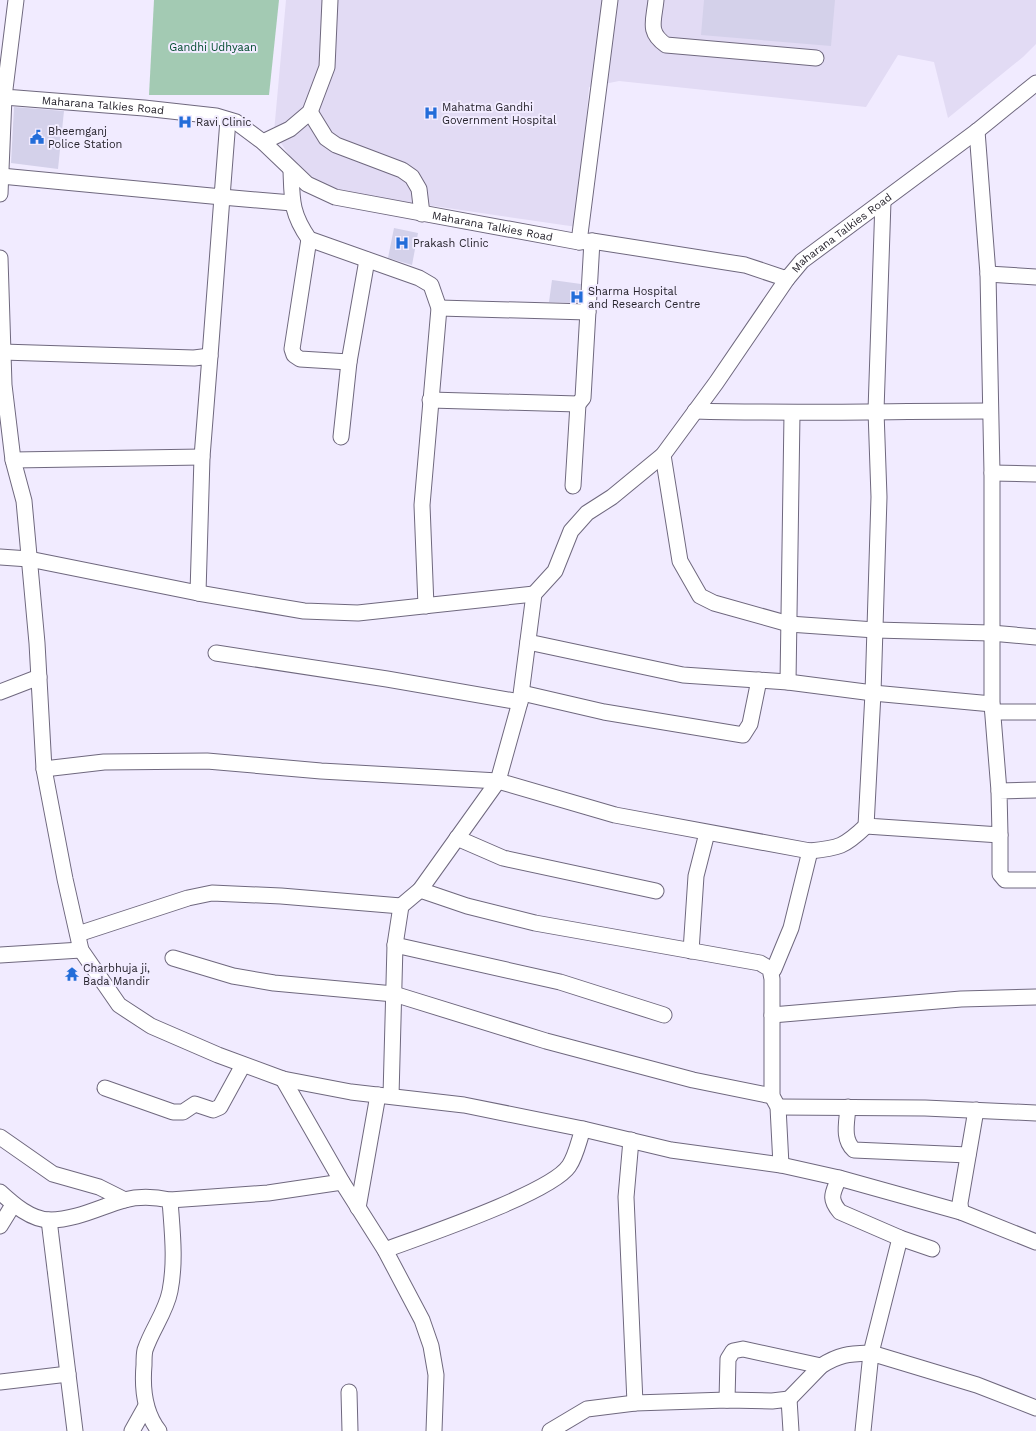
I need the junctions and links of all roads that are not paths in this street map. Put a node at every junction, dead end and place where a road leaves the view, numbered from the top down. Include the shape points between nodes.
1 (16, 0) edge
2 (330, 0) edge
3 (610, 0) edge
4 (656, 0) edge
5 (816, 58) dead end
6 (1036, 83) edge
7 (2, 97) edge
8 (310, 112) junction
9 (228, 120) junction
10 (977, 131) junction
11 (263, 142) junction
12 (291, 170) junction
13 (1, 176) edge
14 (0, 194) edge
15 (222, 197) junction
16 (883, 201) junction
17 (292, 203) junction
18 (422, 214) junction
19 (309, 239) junction
20 (585, 241) junction
21 (0, 258) edge
22 (367, 260) junction
23 (988, 274) junction
24 (1036, 277) edge
25 (786, 279) junction
26 (439, 308) junction
27 (588, 312) junction
28 (1, 329) edge
29 (2, 352) junction
30 (210, 356) junction
31 (349, 362) junction
32 (430, 400) junction
33 (578, 404) junction
34 (695, 411) junction
35 (876, 411) junction
36 (990, 411) junction
37 (792, 414) junction
38 (342, 437) dead end
39 (663, 455) junction
40 (202, 458) junction
41 (13, 460) junction
42 (992, 473) junction
43 (1036, 474) edge
44 (573, 486) dead end
45 (0, 557) edge
46 (29, 559) junction
47 (198, 593) junction
48 (534, 594) junction
49 (426, 606) junction
50 (789, 624) junction
51 (875, 630) junction
52 (991, 633) junction
53 (1036, 636) edge
54 (528, 642) junction
55 (216, 653) dead end
56 (39, 677) junction
57 (759, 680) junction
58 (788, 682) junction
59 (0, 692) edge
60 (873, 693) junction
61 (521, 698) junction
62 (992, 708) junction
63 (1036, 712) edge
64 (44, 769) junction
65 (498, 781) junction
66 (1036, 790) edge
67 (999, 791) junction
68 (866, 826) junction
69 (707, 833) junction
70 (1000, 835) junction
71 (457, 838) junction
72 (810, 851) junction
73 (1036, 880) edge
74 (420, 890) junction
75 (656, 891) dead end
76 (401, 906) junction
77 (78, 934) junction
78 (395, 945) junction
79 (82, 950) junction
80 (691, 951) junction
81 (0, 955) edge
82 (173, 958) dead end
83 (770, 969) junction
84 (394, 994) junction
85 (1036, 997) edge
86 (664, 1015) dead end
87 (772, 1015) junction
88 (243, 1065) junction
89 (283, 1079) junction
90 (105, 1088) dead end
91 (385, 1096) junction
92 (775, 1101) junction
93 (848, 1107) junction
94 (976, 1110) junction
95 (1036, 1113) edge
96 (583, 1129) junction
97 (0, 1137) edge
98 (631, 1140) junction
99 (968, 1154) junction
100 (781, 1165) junction
101 (840, 1178) junction
102 (342, 1182) junction
103 (0, 1192) edge
104 (125, 1200) junction
105 (170, 1200) junction
106 (13, 1205) junction
107 (358, 1208) junction
108 (961, 1212) junction
109 (49, 1220) junction
110 (0, 1226) edge
111 (900, 1238) junction
112 (1036, 1242) edge
113 (932, 1249) dead end
114 (385, 1250) junction
115 (871, 1353) junction
116 (821, 1366) junction
117 (68, 1374) junction
118 (0, 1382) edge
119 (349, 1392) dead end
120 (788, 1399) junction
121 (727, 1400) junction
122 (635, 1403) junction
123 (146, 1406) junction
124 (1036, 1408) edge
125 (75, 1431) edge
126 (132, 1431) edge
127 (159, 1431) edge
128 (350, 1431) edge
129 (434, 1431) edge
130 (550, 1431) edge
131 (791, 1431) edge
132 (863, 1431) edge

1 - 7 street
2 - 8 street via 326,67
3 - 20 street
4 - 5 street via 653,30 656,38 666,46
6 - 10 street, Maharana Talkies Road
7 - 9 street, Maharana Talkies Road via 144,108 216,116
7 - 13 street
8 - 11 street via 290,129
8 - 18 street via 326,138 336,145 402,170 412,177 419,189
9 - 11 street, Maharana Talkies Road via 236,122
9 - 15 street
10 - 16 street, Maharana Talkies Road
10 - 23 street
11 - 12 street, Maharana Talkies Road
12 - 17 street
12 - 18 street, Maharana Talkies Road via 307,184 335,197
13 - 14 street
13 - 15 street
15 - 17 street
15 - 30 street
16 - 25 street, Maharana Talkies Road via 802,261
16 - 35 street
17 - 19 street via 299,224
18 - 20 street, Maharana Talkies Road
19 - 22 street
19 - 31 street via 292,349 294,355 300,359
20 - 25 street, Maharana Talkies Road via 745,266
20 - 27 street
21 - 28 street
22 - 26 street via 419,278 431,285
22 - 31 street
23 - 24 street
23 - 36 street
25 - 34 street
26 - 27 street
26 - 32 street
27 - 33 street via 583,398
28 - 29 street
29 - 30 street via 194,358
29 - 41 street
30 - 40 street
31 - 38 street
32 - 33 street
32 - 49 street via 422,505
33 - 44 street
34 - 37 street
34 - 39 street
35 - 36 street
35 - 37 street
35 - 51 street via 879,497
36 - 42 street
37 - 50 street
39 - 48 street via 587,514 572,531 554,571
39 - 50 street via 680,561 700,596 714,603
40 - 41 street
40 - 47 street
41 - 46 street via 24,501
42 - 43 street
42 - 52 street
45 - 46 street
46 - 47 street
46 - 56 street
47 - 49 street via 304,611 358,613
48 - 49 street
48 - 54 street
50 - 51 street
50 - 58 street
51 - 52 street
51 - 60 street
52 - 53 street
52 - 62 street
54 - 57 street via 683,675
54 - 61 street
55 - 61 street
56 - 59 street
56 - 64 street
57 - 58 street
57 - 61 street via 750,724 743,735
58 - 60 street
60 - 62 street
60 - 68 street
61 - 65 street
62 - 63 street
62 - 67 street
64 - 65 street via 104,762 207,761 322,771
64 - 77 street
65 - 69 street via 615,815
65 - 71 street
66 - 67 street
67 - 70 street
68 - 70 street
68 - 72 street via 850,842 836,848
69 - 72 street
69 - 80 street via 696,876
70 - 73 street via 1000,874 1005,880
71 - 74 street
71 - 75 street via 503,858
72 - 83 street via 791,928 774,969
74 - 76 street
74 - 80 street via 467,906 535,923
76 - 77 street via 212,893 188,898
76 - 78 street
77 - 79 street
78 - 84 street
78 - 86 street via 560,982
79 - 81 street
79 - 88 street via 119,1004 151,1026
80 - 83 street via 760,963
82 - 84 street via 233,976 274,983
83 - 87 street
84 - 91 street
84 - 92 street via 546,1041
85 - 87 street via 961,999
87 - 92 street
88 - 89 street
88 - 90 street via 220,1107 213,1110 195,1104 183,1112 173,1112
89 - 91 street
89 - 102 street
91 - 96 street via 464,1105
91 - 107 street
92 - 93 street
92 - 100 street
93 - 94 street
93 - 99 street via 846,1137 854,1150
94 - 95 street
94 - 99 street
96 - 98 street
96 - 114 street via 569,1166 553,1180 508,1202
97 - 104 street via 53,1174 100,1187
98 - 100 street via 671,1150
98 - 122 street via 626,1197
99 - 108 street via 960,1203
100 - 101 street
101 - 108 street
101 - 111 street via 832,1198 840,1212
102 - 105 street via 268,1193
102 - 107 street
103 - 106 street
104 - 105 street via 154,1197
104 - 109 street via 82,1214
105 - 123 street via 174,1260 170,1292 145,1350 143,1384
106 - 109 street
106 - 110 street
107 - 114 street
108 - 112 street
109 - 117 street
111 - 113 street
111 - 115 street
114 - 129 street via 422,1320 431,1346 436,1374
115 - 116 street via 842,1355
115 - 124 street via 977,1385
115 - 132 street
116 - 120 street
116 - 121 street via 743,1349 733,1351 728,1359
117 - 118 street
117 - 125 street
119 - 128 street
120 - 121 street
120 - 131 street
121 - 122 street
122 - 130 street via 587,1409
123 - 126 street
123 - 127 street via 152,1422

